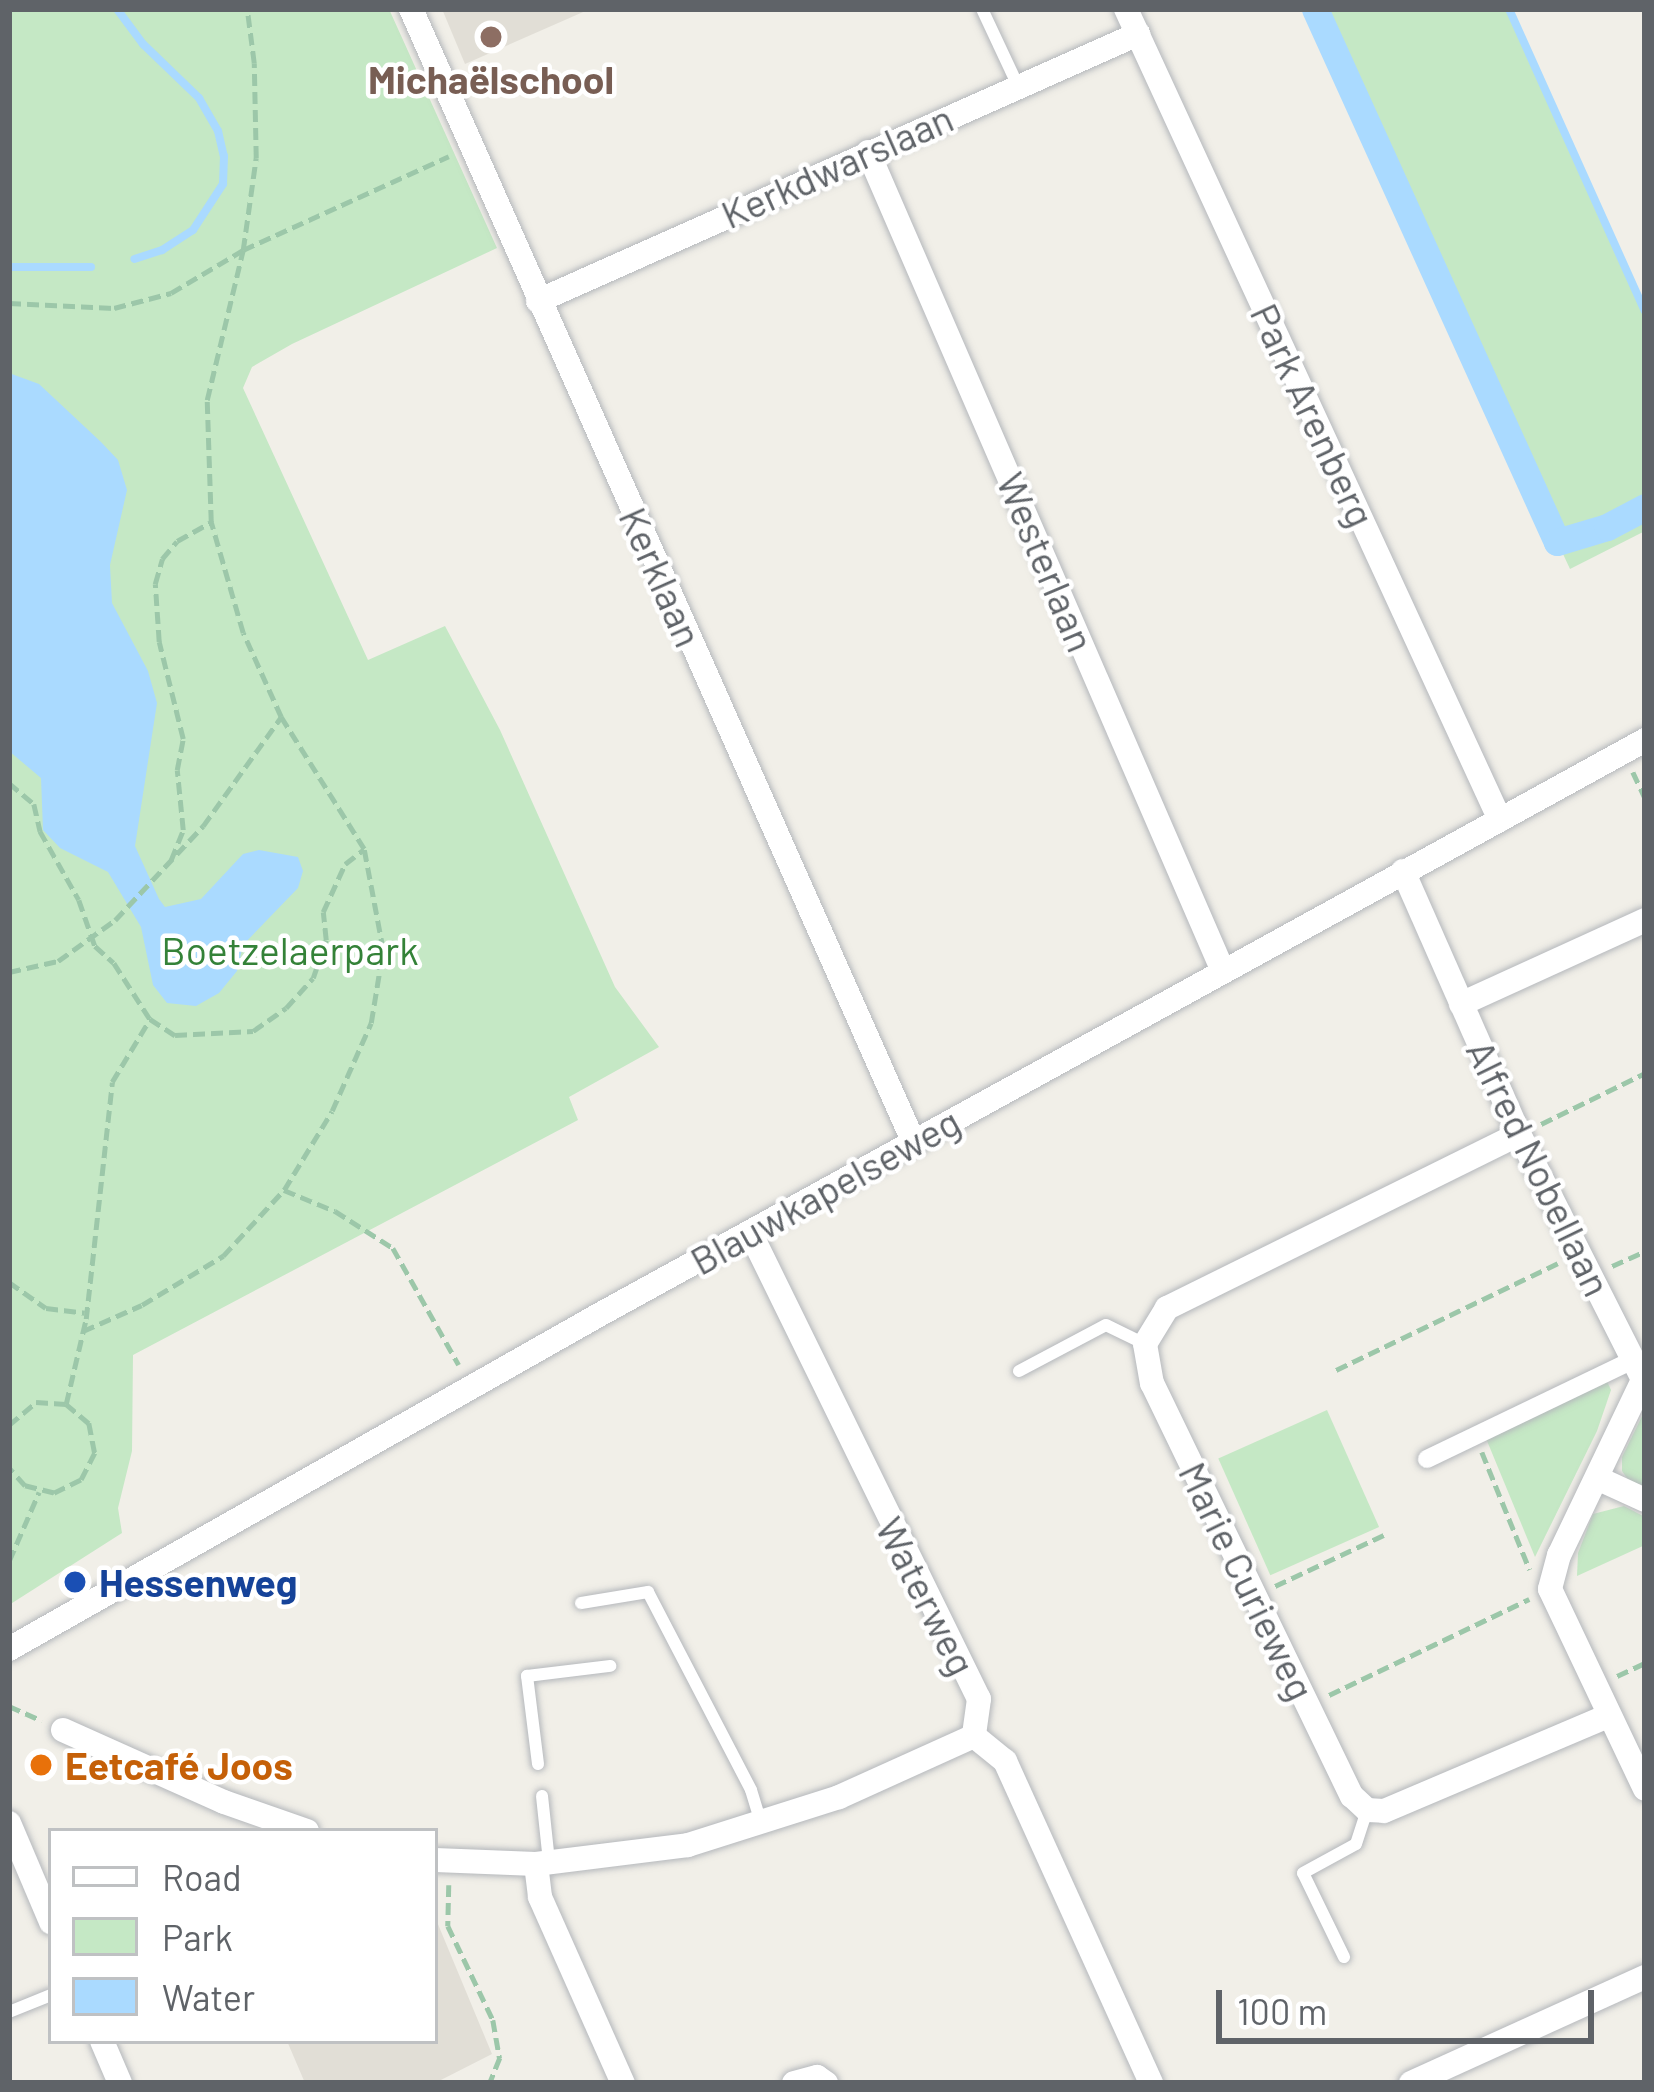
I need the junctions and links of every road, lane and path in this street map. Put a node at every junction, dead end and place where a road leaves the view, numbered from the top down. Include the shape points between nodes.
1 (247, 9) edge
2 (411, 9) edge
3 (982, 9) edge
4 (1126, 9) edge
5 (1138, 34) junction
6 (1018, 86) junction
7 (470, 146) junction
8 (868, 152) junction
9 (243, 250) junction
10 (538, 301) junction
11 (9, 303) edge
12 (211, 522) junction
13 (281, 717) junction
14 (1645, 740) edge
15 (1630, 766) dead end
16 (9, 783) edge
17 (1645, 798) edge
18 (1500, 820) junction
19 (364, 849) junction
20 (167, 870) junction
21 (1403, 872) junction
22 (1645, 920) edge
23 (91, 937) junction
24 (1223, 971) junction
25 (9, 972) edge
26 (1460, 1004) junction
27 (150, 1019) junction
28 (1645, 1073) edge
29 (1519, 1134) junction
30 (914, 1143) junction
31 (284, 1190) junction
32 (750, 1232) junction
33 (1645, 1251) edge
34 (1585, 1265) junction
35 (9, 1282) edge
36 (86, 1312) junction
37 (83, 1331) junction
38 (1144, 1344) junction
39 (1633, 1360) junction
40 (1336, 1370) dead end
41 (1019, 1371) dead end
42 (471, 1387) junction
43 (66, 1404) junction
44 (9, 1425) edge
45 (1475, 1436) junction
46 (1427, 1459) dead end
47 (9, 1468) edge
48 (1597, 1478) junction
49 (39, 1492) junction
50 (1645, 1500) edge
51 (1384, 1534) dead end
52 (9, 1562) edge
53 (1545, 1591) junction
54 (1254, 1595) junction
55 (581, 1603) dead end
56 (9, 1649) edge
57 (610, 1666) dead end
58 (1307, 1705) junction
59 (9, 1706) edge
60 (1608, 1716) junction
61 (63, 1730) joint
62 (974, 1736) junction
63 (538, 1764) dead end
64 (1645, 1789) edge
65 (542, 1796) dead end
66 (1366, 1810) junction
67 (762, 1824) junction
68 (299, 1828) edge
69 (10, 1829) edge
70 (443, 1860) edge
71 (542, 1863) junction
72 (48, 1915) edge
73 (1344, 1957) dead end
74 (1645, 1977) edge
75 (48, 1996) edge
76 (9, 2012) edge
77 (103, 2044) edge
78 (1455, 2073) edge
79 (120, 2083) edge
80 (490, 2083) edge
81 (623, 2083) edge
82 (794, 2083) edge
83 (826, 2083) edge
84 (1151, 2083) edge
85 (1411, 2083) edge

1 - 9 path via 257,114
2 - 7 street, Kerklaan
3 - 6 lane
4 - 5 street, Park Arenberg
5 - 6 street, Kerkdwarslaan
5 - 18 street, Park Arenberg
6 - 8 street, Kerkdwarslaan
7 - 9 path
7 - 10 street, Kerklaan
8 - 10 street, Kerkdwarslaan
8 - 24 street, Westerlaan
9 - 11 path via 171,292 114,308
9 - 12 path via 206,400
10 - 30 street, Kerklaan
12 - 13 path via 243,633
12 - 20 path via 177,541 155,584 159,642 183,740 183,830
13 - 19 path
13 - 20 path
14 - 18 street, Blauwkapelseweg
15 - 17 path
16 - 23 path via 34,804
18 - 21 street, Blauwkapelseweg
19 - 27 path via 345,864 323,912 326,940 313,977 286,1008 233,1035 176,1036
19 - 31 path via 383,950 371,1023 332,1112
20 - 23 path
21 - 24 street, Blauwkapelseweg
21 - 26 street, Alfred Nobellaan
22 - 26 street
23 - 25 path via 58,962
23 - 27 path
24 - 30 street, Blauwkapelseweg
26 - 29 street, Alfred Nobellaan
27 - 36 path via 112,1082
28 - 29 path
29 - 34 street, Alfred Nobellaan
29 - 38 street via 1167,1309
30 - 32 street, Blauwkapelseweg
31 - 37 path via 223,1256
31 - 42 path via 393,1248
32 - 42 street, Blauwkapelseweg
32 - 62 street, Waterweg via 979,1700
33 - 34 path
34 - 39 street, Alfred Nobellaan
34 - 40 path
35 - 36 path via 46,1308
36 - 37 path
37 - 43 path
38 - 41 lane via 1106,1324
38 - 54 street, Marie Curieweg via 1152,1382
39 - 45 street
39 - 48 street via 1643,1379
42 - 56 street, Blauwkapelseweg
43 - 44 path via 36,1402
43 - 49 path via 89,1423 91,1468 69,1489
45 - 46 street
45 - 53 path
47 - 49 path
48 - 50 street
48 - 53 street
49 - 52 path
51 - 54 path
53 - 58 path
53 - 60 street
54 - 58 street, Marie Curieweg
55 - 67 lane via 648,1592
57 - 63 lane via 527,1676
58 - 66 street, Marie Curieweg
59 - 61 path
60 - 64 street
60 - 66 street via 1384,1811
61 - 68 street
62 - 67 street
62 - 84 street via 1006,1761
65 - 71 lane
66 - 73 lane via 1356,1844 1303,1873
67 - 71 street via 688,1845
69 - 72 street
70 - 71 street
70 - 80 path via 448,1926 493,2020 500,2058
71 - 81 street via 540,1897
74 - 78 street
75 - 76 lane
77 - 79 street
78 - 85 street
82 - 83 street

